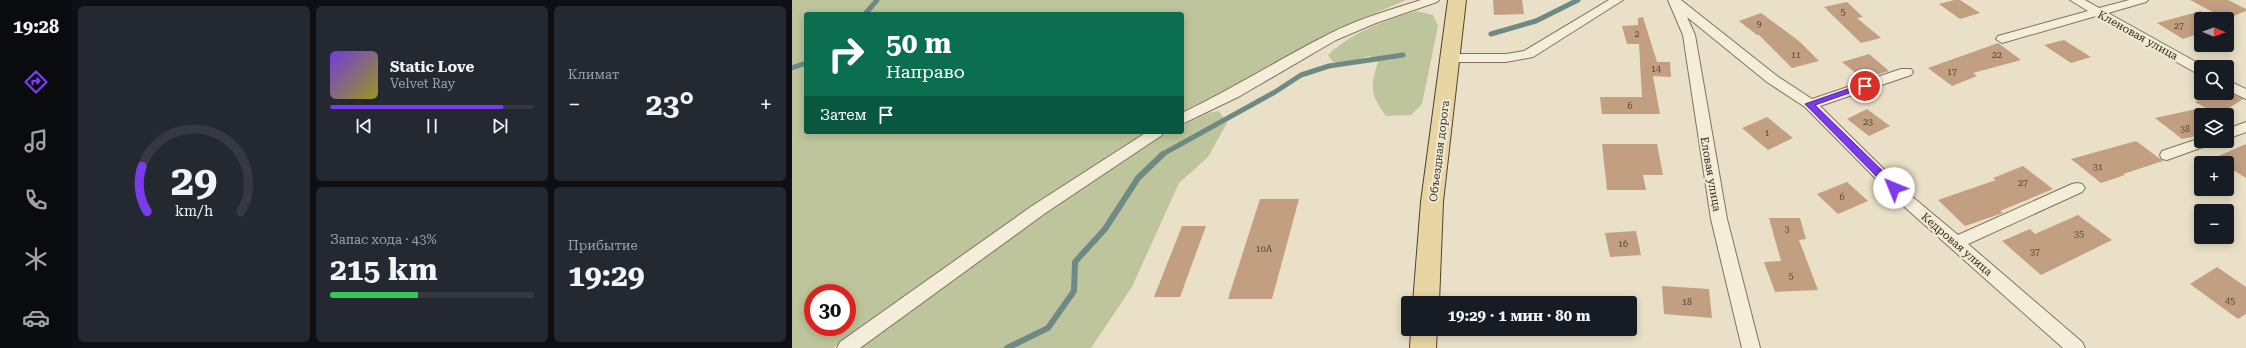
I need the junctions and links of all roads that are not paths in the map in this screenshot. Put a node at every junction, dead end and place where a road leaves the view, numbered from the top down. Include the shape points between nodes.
1 (1433, 0) edge
2 (1457, 0) edge
3 (1617, 0) edge
4 (1674, 0) edge
5 (2076, 0) edge
6 (2142, 0) edge
7 (2097, 12) junction
8 (2002, 39) dead end
9 (1451, 58) junction
10 (2194, 66) edge
11 (1906, 72) dead end
12 (2234, 88) edge
13 (2246, 95) edge
14 (1810, 104) junction
15 (1184, 118) edge
16 (2246, 127) edge
17 (2234, 131) edge
18 (1154, 134) edge
19 (2194, 145) edge
20 (2167, 155) dead end
21 (2077, 188) dead end
22 (1956, 243) junction
23 (1426, 296) edge
24 (1424, 336) edge
25 (846, 348) edge
26 (1423, 348) edge
27 (1751, 348) edge
28 (2076, 348) edge

1 - 15 street via 1372,20 1332,37 1235,94
2 - 9 main road, Объездная дорога
3 - 9 street via 1528,54 1506,58
4 - 14 street, Кедровая улица via 1772,79
4 - 27 street, Еловая улица via 1689,36 1719,219
5 - 7 street, Кленовая улица
6 - 7 street
7 - 8 street
7 - 10 street, Кленовая улица
9 - 23 main road, Объездная дорога via 1432,202
11 - 14 street
12 - 13 street
14 - 22 street, Кедровая улица via 1904,198
16 - 17 street
18 - 25 street via 1109,161 988,245
19 - 20 street
21 - 22 street
22 - 28 street, Кедровая улица
24 - 26 main road

